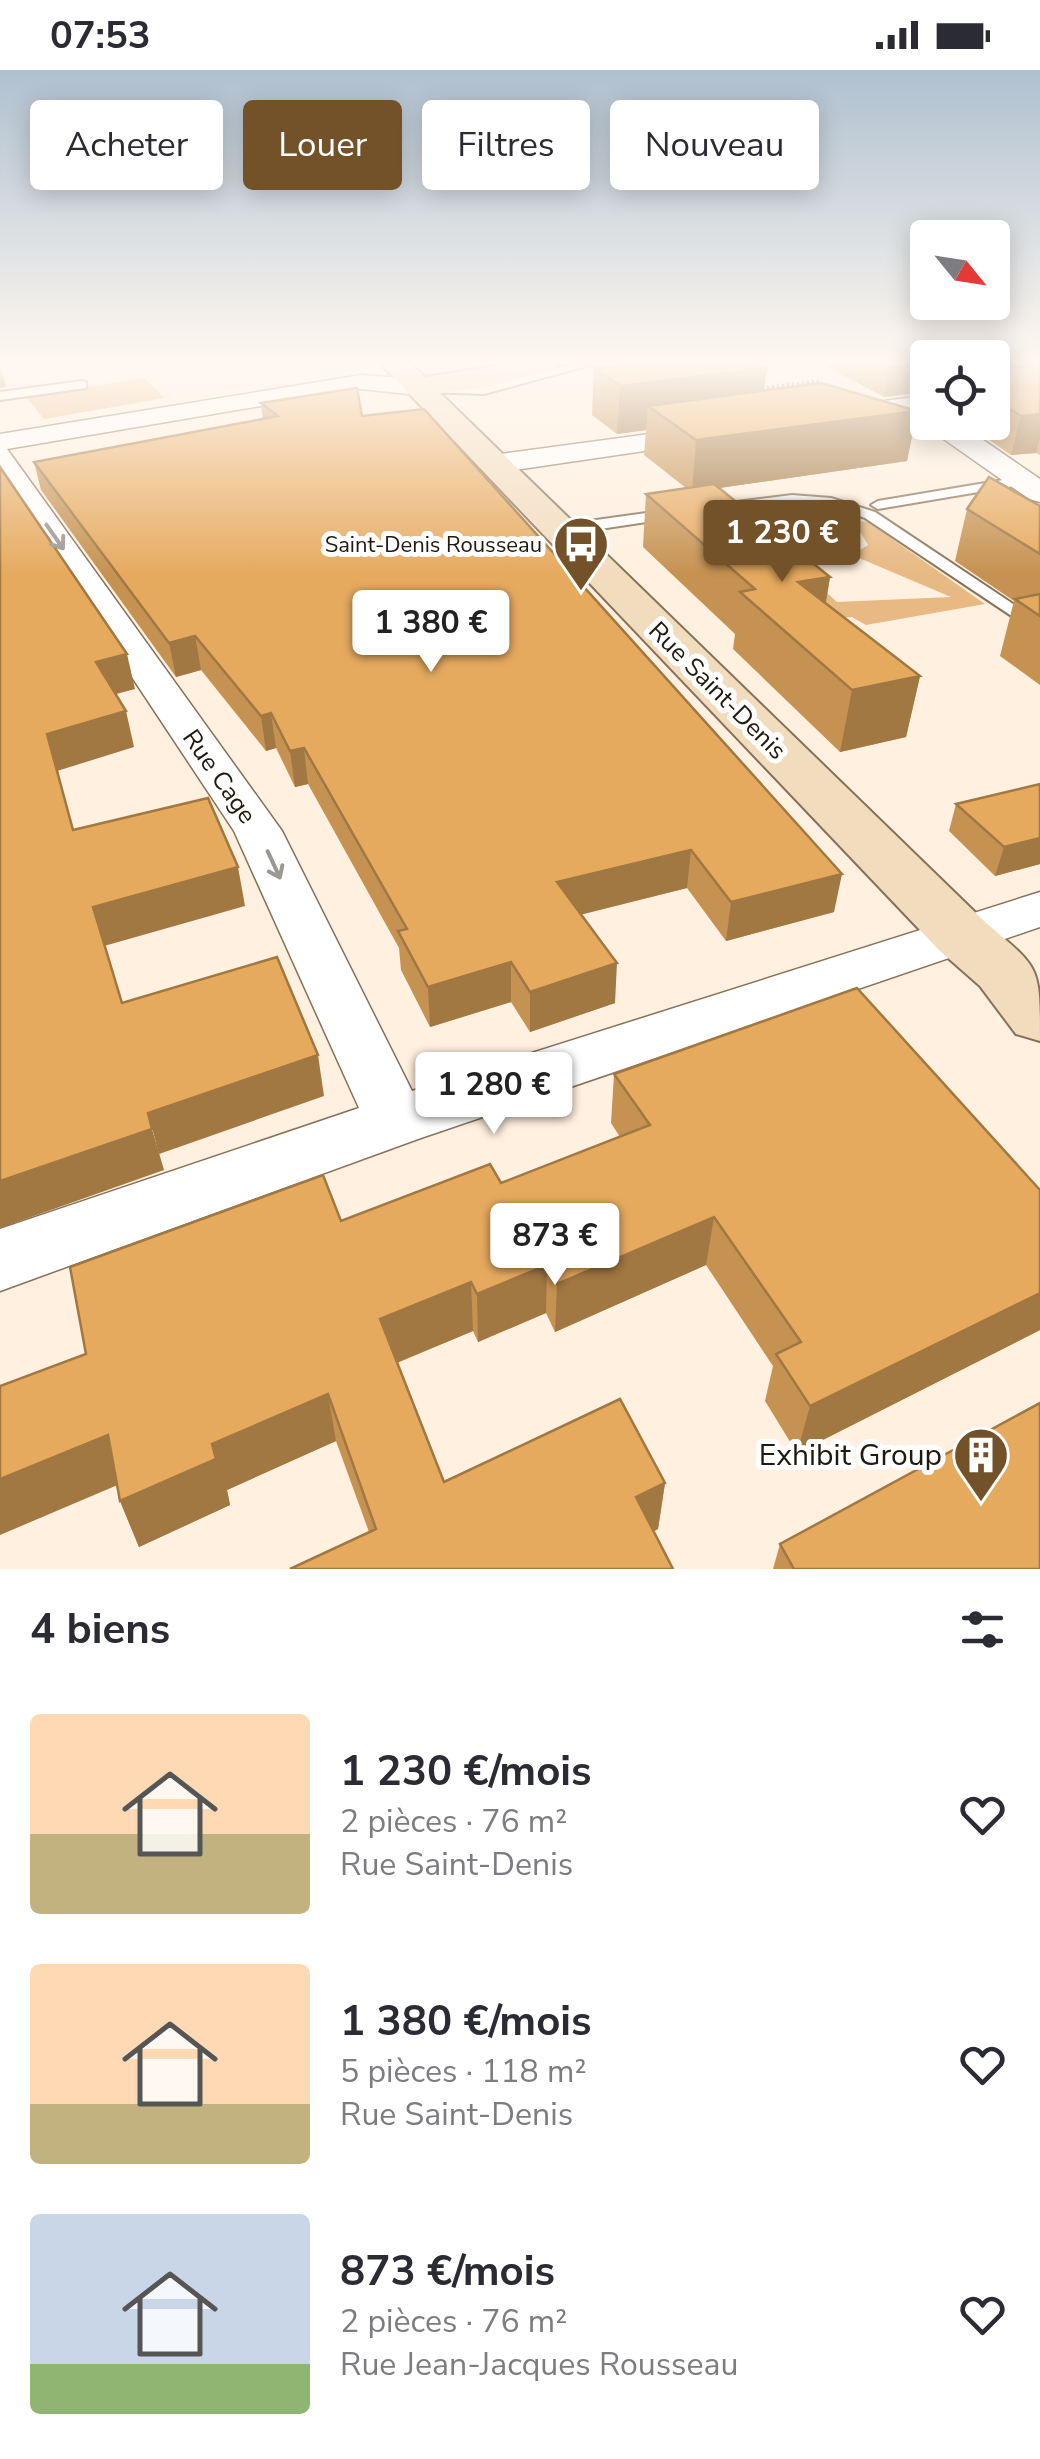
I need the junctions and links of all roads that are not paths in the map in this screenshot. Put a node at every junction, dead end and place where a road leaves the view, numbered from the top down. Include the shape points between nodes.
1 (48, 434) edge
2 (464, 434) edge
3 (706, 434) edge
4 (964, 440) edge
5 (0, 442) edge
6 (0, 456) edge
7 (494, 464) junction
8 (1031, 487) edge
9 (878, 505) dead end
10 (999, 507) edge
11 (560, 530) junction
12 (1040, 630) edge
13 (1040, 909) edge
14 (961, 936) junction
15 (1040, 1016) edge
16 (396, 1121) junction
17 (0, 1260) edge

1 - 5 street
2 - 7 main road, Rue Saint-Denis
3 - 7 street
4 - 8 street
6 -> 16 street, Rue Cage via 258,830
7 - 11 main road, Rue Saint-Denis
8 - 9 lane
8 - 10 lane
11 - 12 lane via 821,499 870,515
11 - 14 main road, Rue Saint-Denis
13 - 14 street
14 - 15 main road, Rue Saint-Denis via 1003,970
14 - 16 street
16 - 17 street

